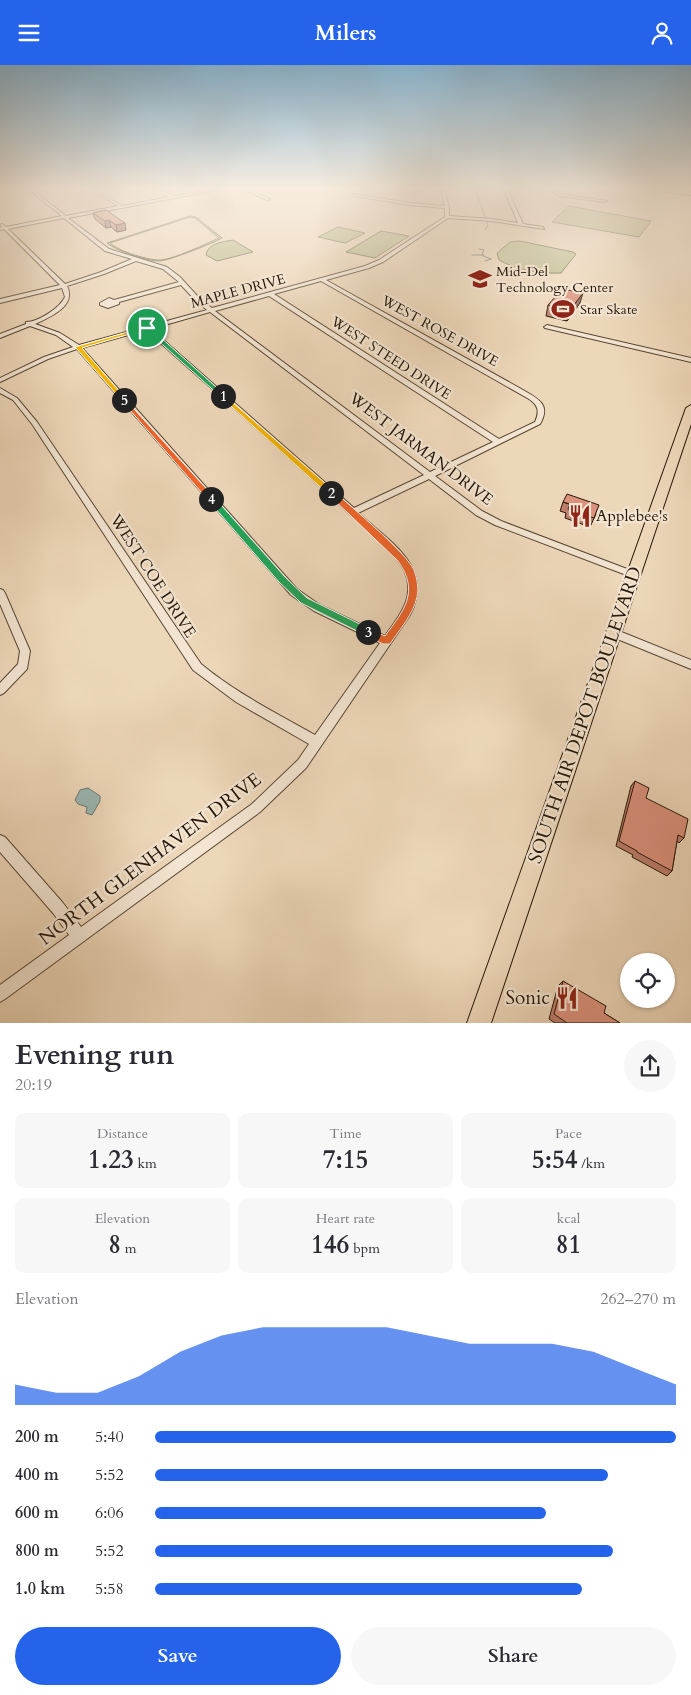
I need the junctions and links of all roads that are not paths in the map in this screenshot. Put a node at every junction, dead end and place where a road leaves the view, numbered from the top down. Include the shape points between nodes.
1 (8, 234) edge
2 (86, 234) edge
3 (421, 234) edge
4 (136, 259) junction
5 (323, 279) junction
6 (182, 283) junction
7 (64, 286) junction
8 (270, 294) junction
9 (0, 301) edge
10 (116, 301) dead end
11 (211, 310) junction
12 (28, 323) junction
13 (547, 327) dead end
14 (147, 328) junction
15 (0, 336) edge
16 (78, 347) junction
17 (691, 360) edge
18 (0, 380) edge
19 (0, 390) edge
20 (542, 408) joint
21 (691, 408) edge
22 (499, 442) junction
23 (432, 475) junction
24 (353, 512) junction
25 (632, 574) junction
26 (0, 593) edge
27 (614, 633) junction
28 (386, 641) junction
29 (691, 665) edge
30 (0, 690) edge
31 (317, 742) junction
32 (0, 842) edge
33 (78, 935) junction
34 (0, 994) edge
35 (479, 1023) edge

1 - 7 street
2 - 4 street, WEST JARMAN DRIVE via 107,250
3 - 5 street, MAPLE DRIVE via 376,263
4 - 6 street, WEST JARMAN DRIVE via 165,268
4 - 7 street via 101,275
5 - 8 street, MAPLE DRIVE
5 - 20 street, WEST ROSE DRIVE via 521,391
6 - 10 street
6 - 11 street, WEST JARMAN DRIVE
7 - 9 street
7 - 12 street via 66,301
8 - 11 street, MAPLE DRIVE
8 - 22 street, WEST STEED DRIVE
11 - 14 street, MAPLE DRIVE
11 - 23 street, WEST JARMAN DRIVE
12 - 15 street
12 - 16 street via 58,334
13 - 17 street
14 - 16 street, MAPLE DRIVE
14 - 24 street
16 - 18 street, MAPLE DRIVE
16 - 28 street via 294,592 317,608
19 - 31 street, WEST COE DRIVE via 15,399 35,423 196,667 219,686
20 - 22 street via 543,415 538,423
21 - 25 main road, SOUTH AIR DEPOT BOULEVARD
22 - 23 street
23 - 24 street
23 - 25 street, WEST JARMAN DRIVE via 479,513 498,523
24 - 28 street, NORTH GLENHAVEN DRIVE via 410,571 413,597 407,612
25 - 27 main road, SOUTH AIR DEPOT BOULEVARD
26 - 30 street via 25,651 23,666
27 - 29 street
27 - 35 main road, SOUTH AIR DEPOT BOULEVARD
28 - 31 street, NORTH GLENHAVEN DRIVE
31 - 33 street, NORTH GLENHAVEN DRIVE via 302,764 256,808
32 - 33 street
33 - 34 street, NORTH GLENHAVEN DRIVE

